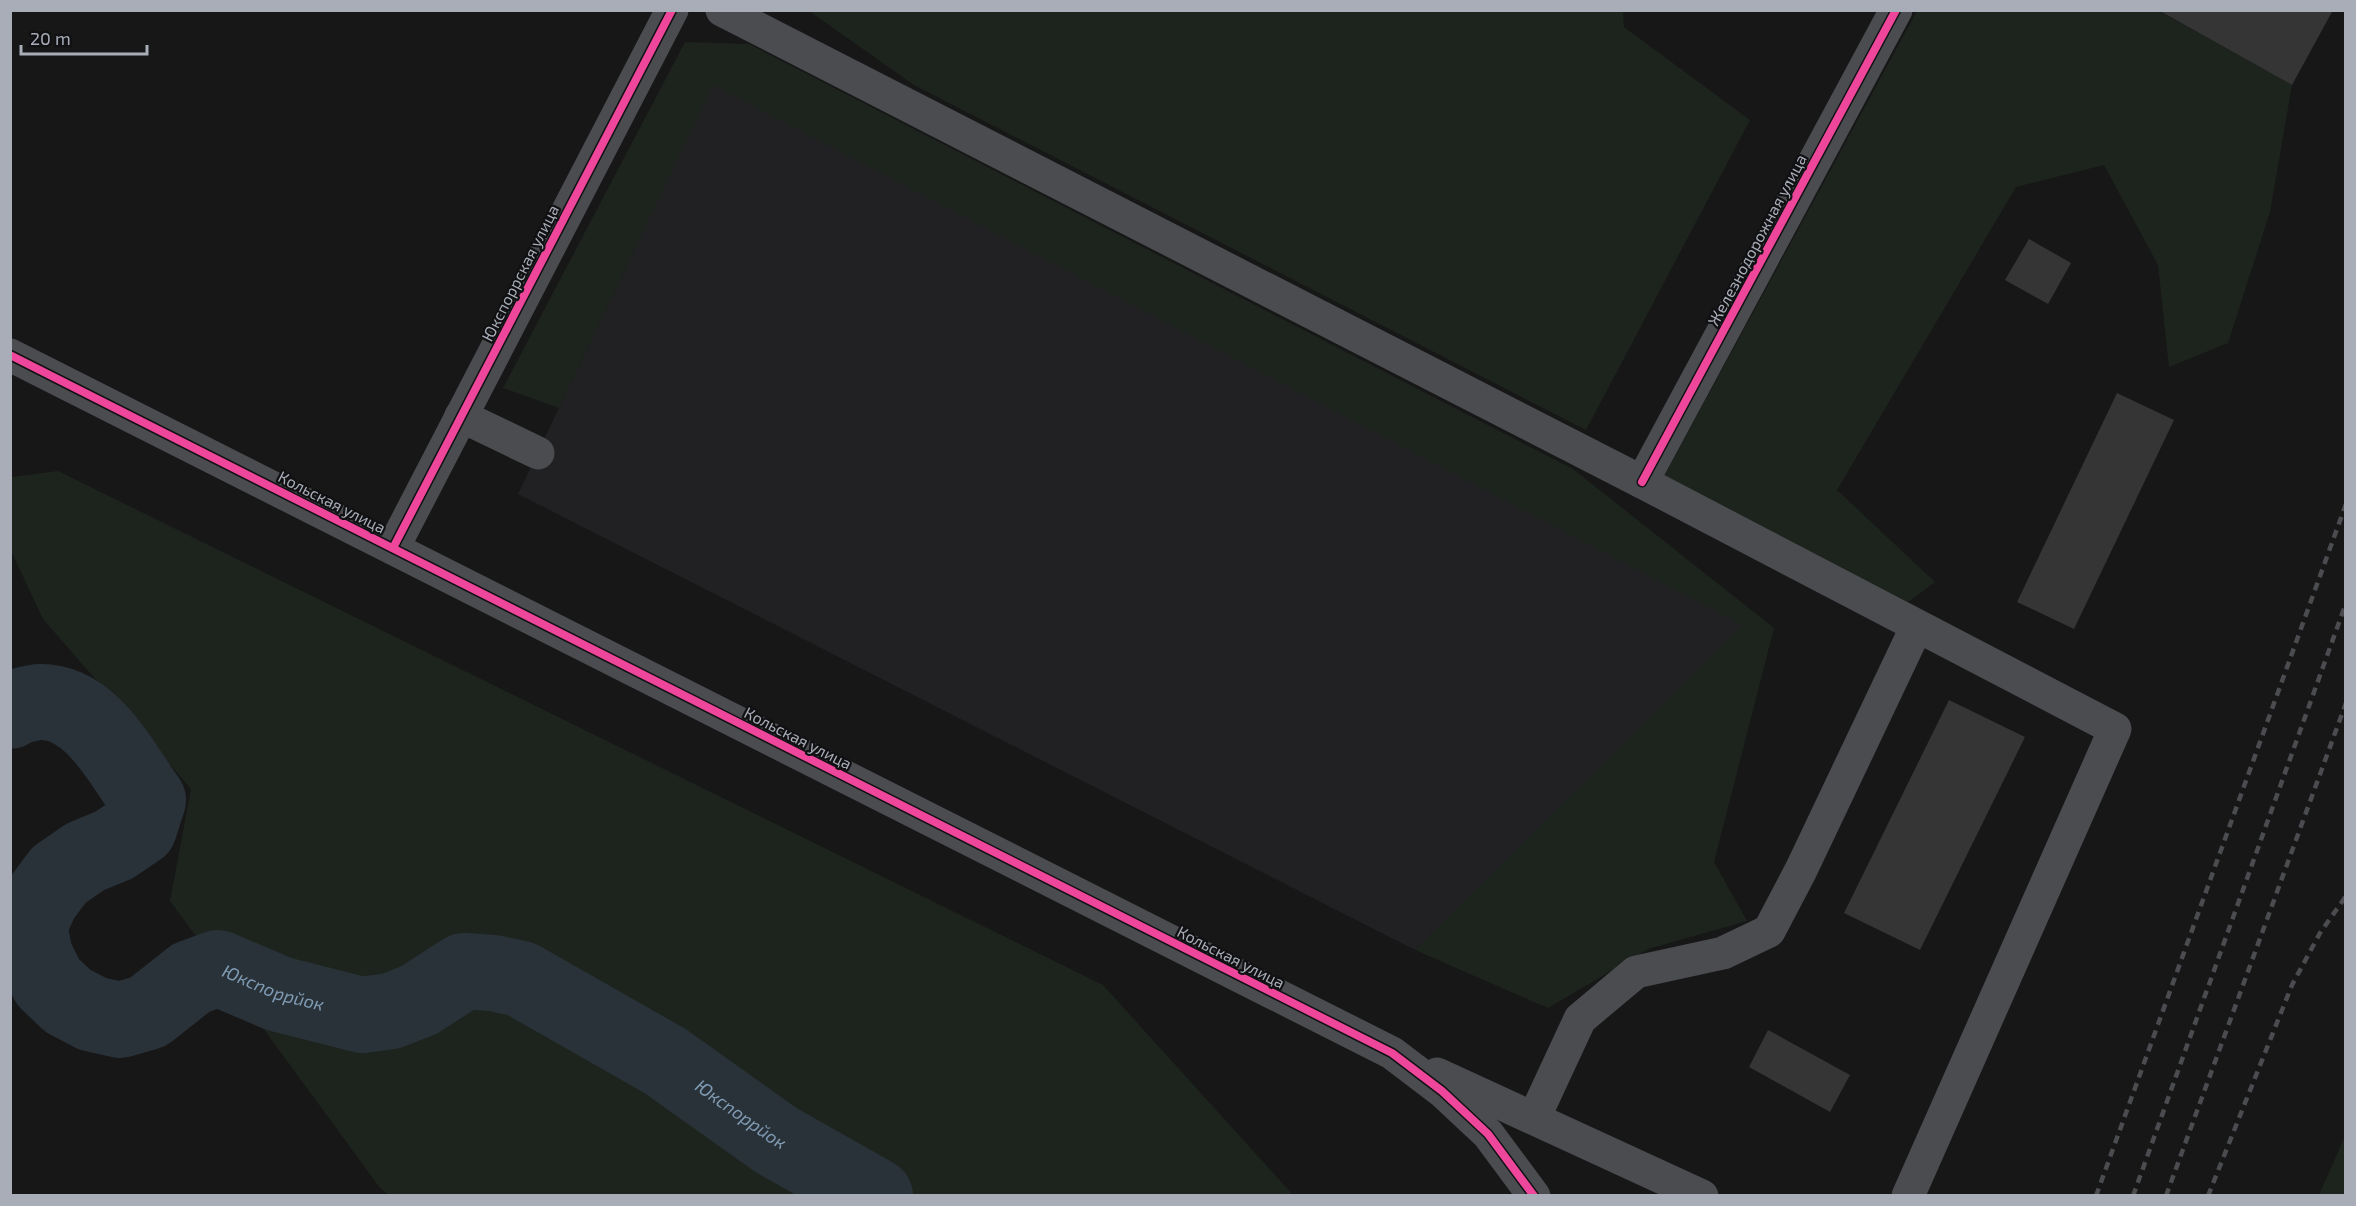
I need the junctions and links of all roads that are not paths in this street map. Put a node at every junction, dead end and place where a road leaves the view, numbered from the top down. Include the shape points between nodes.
1 (672, 10) edge
2 (722, 10) edge
3 (1896, 10) edge
4 (10, 355) edge
5 (461, 416) junction
6 (538, 453) dead end
7 (1642, 482) junction
8 (393, 548) junction
9 (1917, 626) junction
10 (1392, 1053) junction
11 (1534, 1118) junction
12 (1534, 1196) edge
13 (1702, 1196) edge
14 (1908, 1196) edge

1 - 5 street, Юкспоррская улица
2 - 7 street
3 - 7 street, Железнодорожная улица
4 - 8 street, Кольская улица
5 - 6 street
5 - 8 street, Юкспоррская улица
7 - 9 street
8 - 10 street, Кольская улица
9 - 11 street via 1769,931 1723,952 1636,972 1580,1019
9 - 14 street via 2115,729
10 - 11 street
10 - 12 street, Кольская улица via 1442,1091 1488,1134
11 - 13 street

